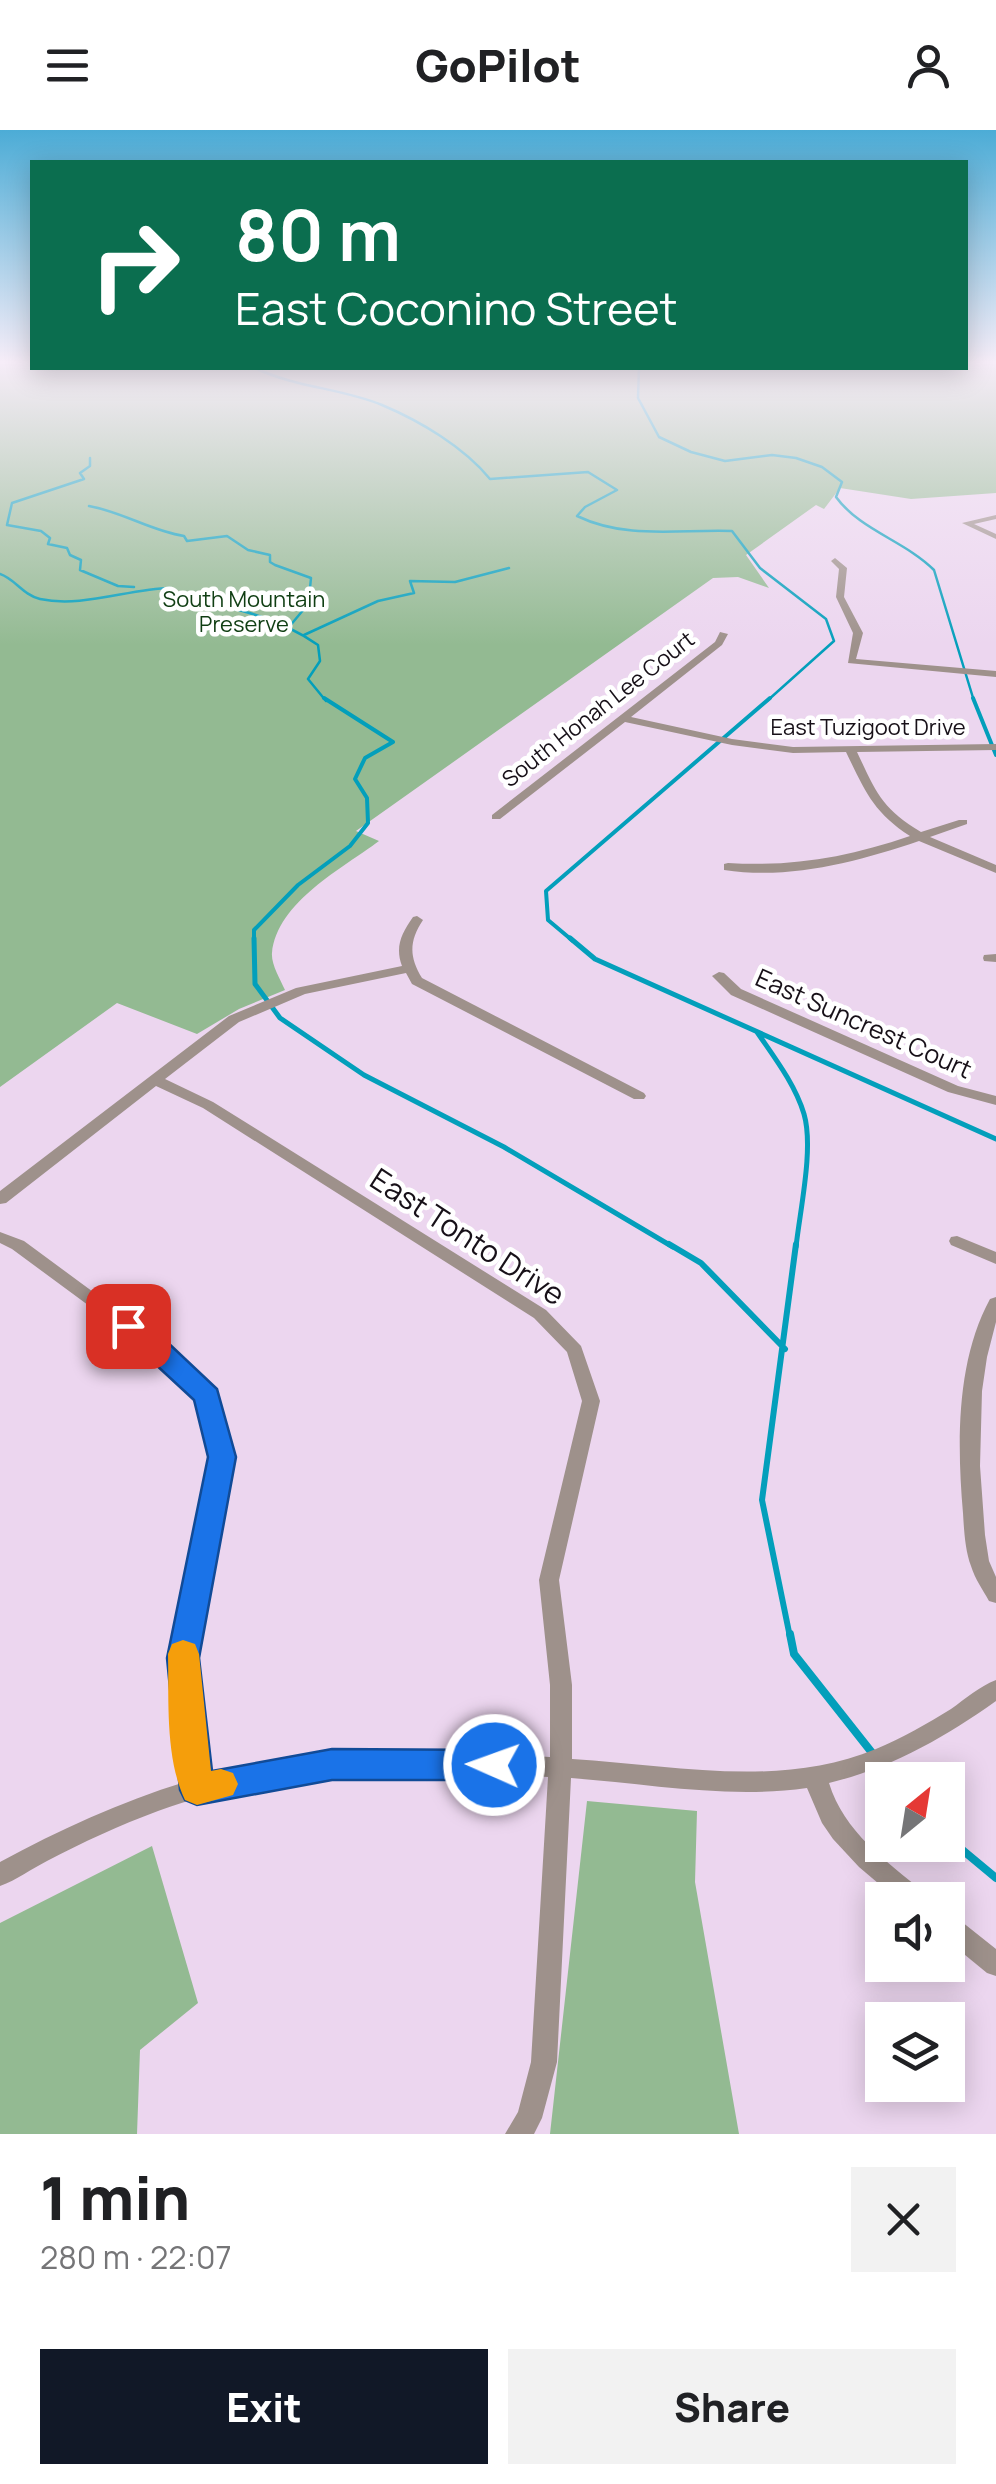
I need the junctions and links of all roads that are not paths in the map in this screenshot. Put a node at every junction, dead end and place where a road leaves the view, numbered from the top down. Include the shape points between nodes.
1 (996, 517) edge
2 (996, 538) edge
3 (836, 561) dead end
4 (723, 634) dead end
5 (996, 674) edge
6 (622, 718) junction
7 (990, 747) edge
8 (851, 750) junction
9 (496, 817) dead end
10 (963, 822) dead end
11 (921, 836) junction
12 (728, 868) dead end
13 (996, 870) edge
14 (416, 920) dead end
15 (408, 969) junction
16 (719, 976) dead end
17 (153, 1079) junction
18 (639, 1096) dead end
19 (996, 1101) edge
20 (0, 1199) edge
21 (0, 1237) edge
22 (956, 1240) dead end
23 (996, 1259) edge
24 (996, 1302) edge
25 (996, 1595) edge
26 (996, 1688) edge
27 (559, 1768) junction
28 (815, 1776) junction
29 (197, 1790) junction
30 (0, 1875) edge
31 (895, 1882) edge
32 (965, 1939) edge
33 (996, 1964) edge
34 (518, 2134) edge

1 - 2 street via 966,523
3 - 5 street via 843,568 840,597 858,633 849,660
4 - 6 street, South Honah Lee Court via 720,643
6 - 8 street, East Tuzigoot Drive via 732,742
6 - 9 street, South Honah Lee Court
7 - 8 street, East Tuzigoot Drive
8 - 11 street via 875,799
10 - 11 street
11 - 12 street via 828,866
11 - 13 street
14 - 15 street via 404,936
15 - 17 street via 255,1008
15 - 18 street via 442,996
16 - 19 street, East Suncrest Court via 752,1000 938,1083
17 - 20 street
17 - 27 street, East Tonto Drive via 208,1105 540,1314 576,1350 591,1401 550,1580 561,1685
21 - 29 street via 155,1346 207,1396 222,1457 183,1658
22 - 23 street
24 - 25 street via 980,1335 974,1380 973,1520 980,1566
26 - 28 street via 908,1746
27 - 28 street via 766,1784
27 - 29 street via 332,1764
27 - 34 street, East Tonto Drive via 544,2062
28 - 31 street via 822,1807 852,1846
29 - 30 street via 150,1802 52,1844
32 - 33 street

